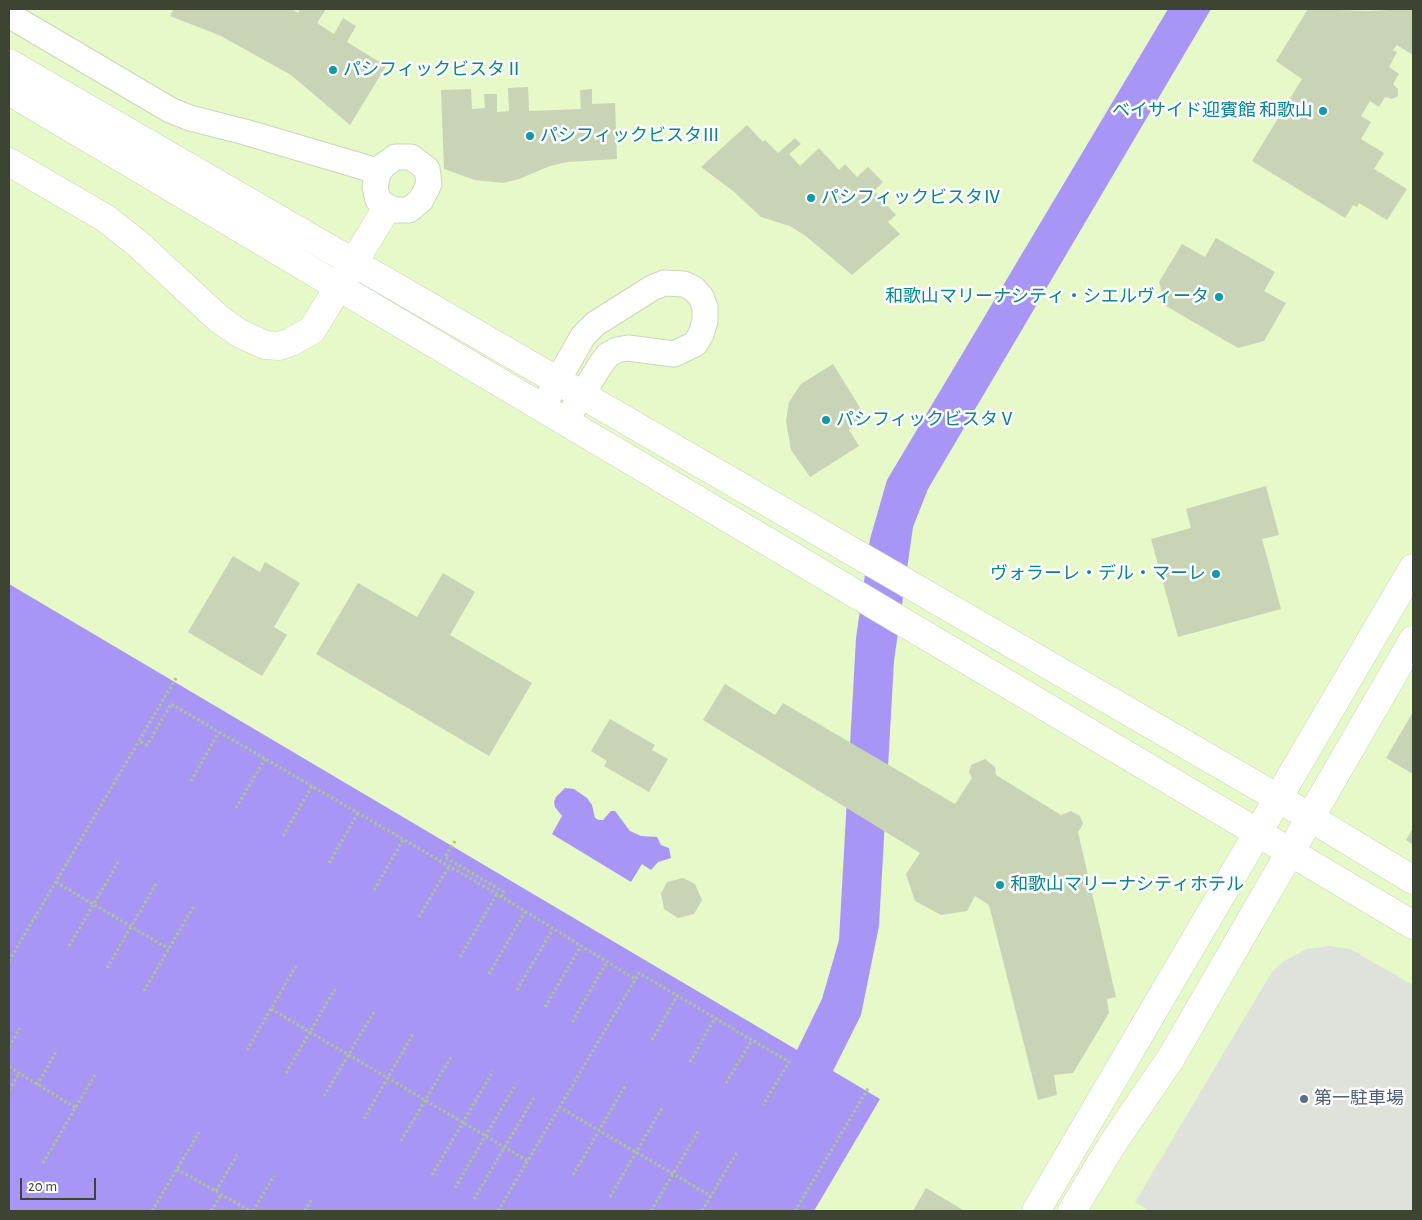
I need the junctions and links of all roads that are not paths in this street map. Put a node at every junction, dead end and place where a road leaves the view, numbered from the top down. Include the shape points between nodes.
1 (9, 15) edge
2 (9, 63) edge
3 (9, 91) edge
4 (9, 162) edge
5 (378, 174) junction
6 (386, 208) junction
7 (353, 262) junction
8 (338, 286) junction
9 (557, 381) junction
10 (582, 395) junction
11 (542, 408) junction
12 (566, 422) junction
13 (1413, 568) edge
14 (1413, 640) edge
15 (1278, 798) junction
16 (1310, 818) junction
17 (1257, 834) junction
18 (1289, 853) junction
19 (1413, 880) edge
20 (1413, 925) edge
21 (1036, 1211) edge
22 (1072, 1211) edge

1 - 5 street via 170,110 351,162
2 - 7 street
3 - 8 street
4 - 8 street via 104,218 137,243 219,319 265,345 279,346 312,330
5 - 6 street via 376,194
5 - 6 street via 389,161 403,156 423,164 429,176 427,192 416,206 402,211
6 - 7 street
7 - 8 street
7 - 9 street
8 - 11 street
9 - 10 street
9 - 10 street via 583,336 592,327 652,288 664,283 684,284 701,298 705,321 695,344 674,354 628,348 617,350 608,355
9 - 11 street
10 - 12 street
10 - 15 street
11 - 12 street
12 - 17 street
13 - 15 street
14 - 16 street
15 - 16 street
15 - 17 street
16 - 18 street
16 - 19 street
17 - 18 street
17 - 21 street
18 - 20 street
18 - 22 street via 1162,1073 1109,1149

